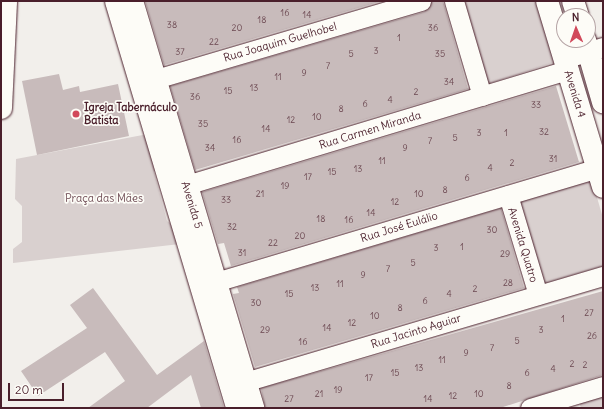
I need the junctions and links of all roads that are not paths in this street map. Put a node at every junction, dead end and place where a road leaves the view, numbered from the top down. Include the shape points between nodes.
1 (116, 1) edge
2 (132, 1) edge
3 (421, 1) edge
4 (454, 1) edge
5 (547, 1) edge
6 (4, 8) edge
7 (595, 56) edge
8 (568, 69) junction
9 (148, 81) junction
10 (482, 96) junction
11 (603, 102) edge
12 (1, 108) edge
13 (600, 178) edge
14 (179, 187) junction
15 (508, 195) junction
16 (603, 276) edge
17 (208, 284) junction
18 (538, 295) junction
19 (237, 384) junction
20 (603, 386) edge
21 (574, 402) edge
22 (237, 408) edge
23 (253, 408) edge
24 (530, 408) edge

1 - 9 street, Avenida 5
2 - 9 street, Avenida 5
3 - 9 street, Rua Joaquim Guelhobel
4 - 10 street
5 - 8 street, Avenida 4
6 - 12 street
7 - 8 street, Rua Carmen Miranda
7 - 11 street
8 - 10 street, Rua Carmen Miranda
8 - 13 street, Avenida 4
9 - 14 street, Avenida 5
10 - 14 street, Rua Carmen Miranda
13 - 15 street, Rua José Eulálio
14 - 17 street, Avenida 5
15 - 17 street, Rua José Eulálio
15 - 18 street, Avenida Quatro
16 - 18 street, Rua Jacinto Aguiar
17 - 19 street, Avenida 5
18 - 19 street, Rua Jacinto Aguiar
19 - 22 street, Avenida 5
19 - 23 street, Avenida 5
20 - 21 street
21 - 24 street

